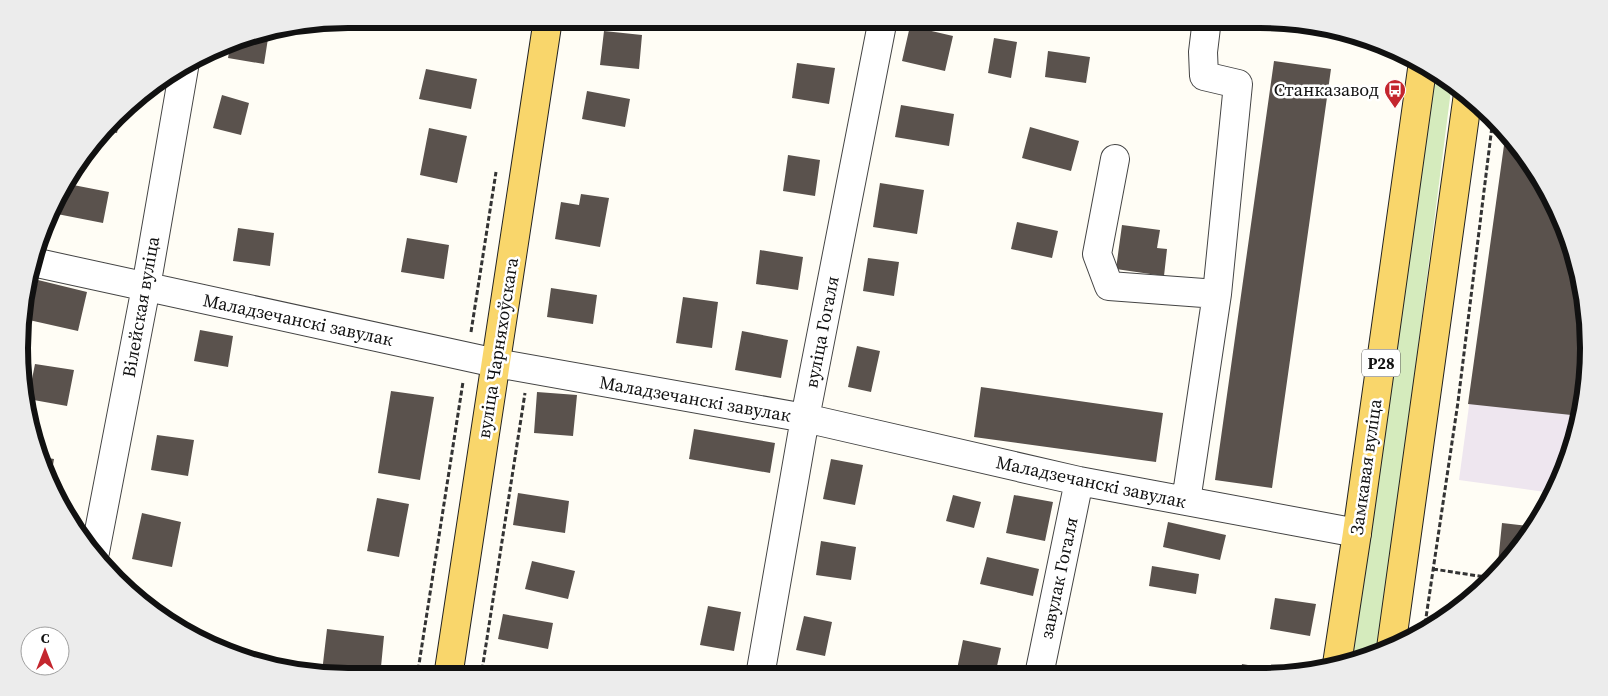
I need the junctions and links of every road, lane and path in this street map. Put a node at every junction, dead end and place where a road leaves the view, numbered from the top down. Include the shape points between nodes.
1 (547, 28) edge
2 (881, 28) edge
3 (1206, 28) edge
4 (1422, 71) edge
5 (183, 73) edge
6 (1467, 103) edge
7 (1492, 127) edge
8 (1115, 159) dead end
9 (497, 165) dead end
10 (39, 263) edge
11 (146, 287) junction
12 (1217, 294) junction
13 (467, 357) junction
14 (496, 363) junction
15 (529, 369) junction
16 (805, 418) junction
17 (1079, 481) junction
18 (1186, 501) junction
19 (1357, 533) junction
20 (96, 546) edge
21 (1433, 569) junction
22 (1485, 577) edge
23 (1425, 623) edge
24 (1391, 640) edge
25 (1338, 659) edge
26 (418, 668) edge
27 (449, 668) edge
28 (482, 668) edge
29 (761, 668) edge
30 (1040, 668) edge

1 - 14 main road, вуліца Чарняхоўскага
2 - 16 street, вуліца Гогаля
3 - 12 street via 1204,76 1238,84
4 - 19 main road, Замкавая вуліца / Р28
5 - 11 street, Вілейская вуліца
6 - 24 main road
7 - 21 path via 1458,402
8 - 12 street via 1097,254 1109,286
9 - 13 path
10 - 11 street, Маладзечанскі завулак
11 - 13 street, Маладзечанскі завулак
11 - 20 street, Вілейская вуліца
12 - 18 street
13 - 14 street, Маладзечанскі завулак
13 - 26 path
14 - 15 street, Маладзечанскі завулак
14 - 27 main road, вуліца Чарняхоўскага
15 - 16 street, Маладзечанскі завулак
15 - 28 path
16 - 17 street, Маладзечанскі завулак
16 - 29 street, вуліца Гогаля
17 - 18 street, Маладзечанскі завулак
17 - 30 street, завулак Гогаля
18 - 19 street, Маладзечанскі завулак
19 - 25 main road, Замкавая вуліца / Р28
21 - 22 path
21 - 23 path

